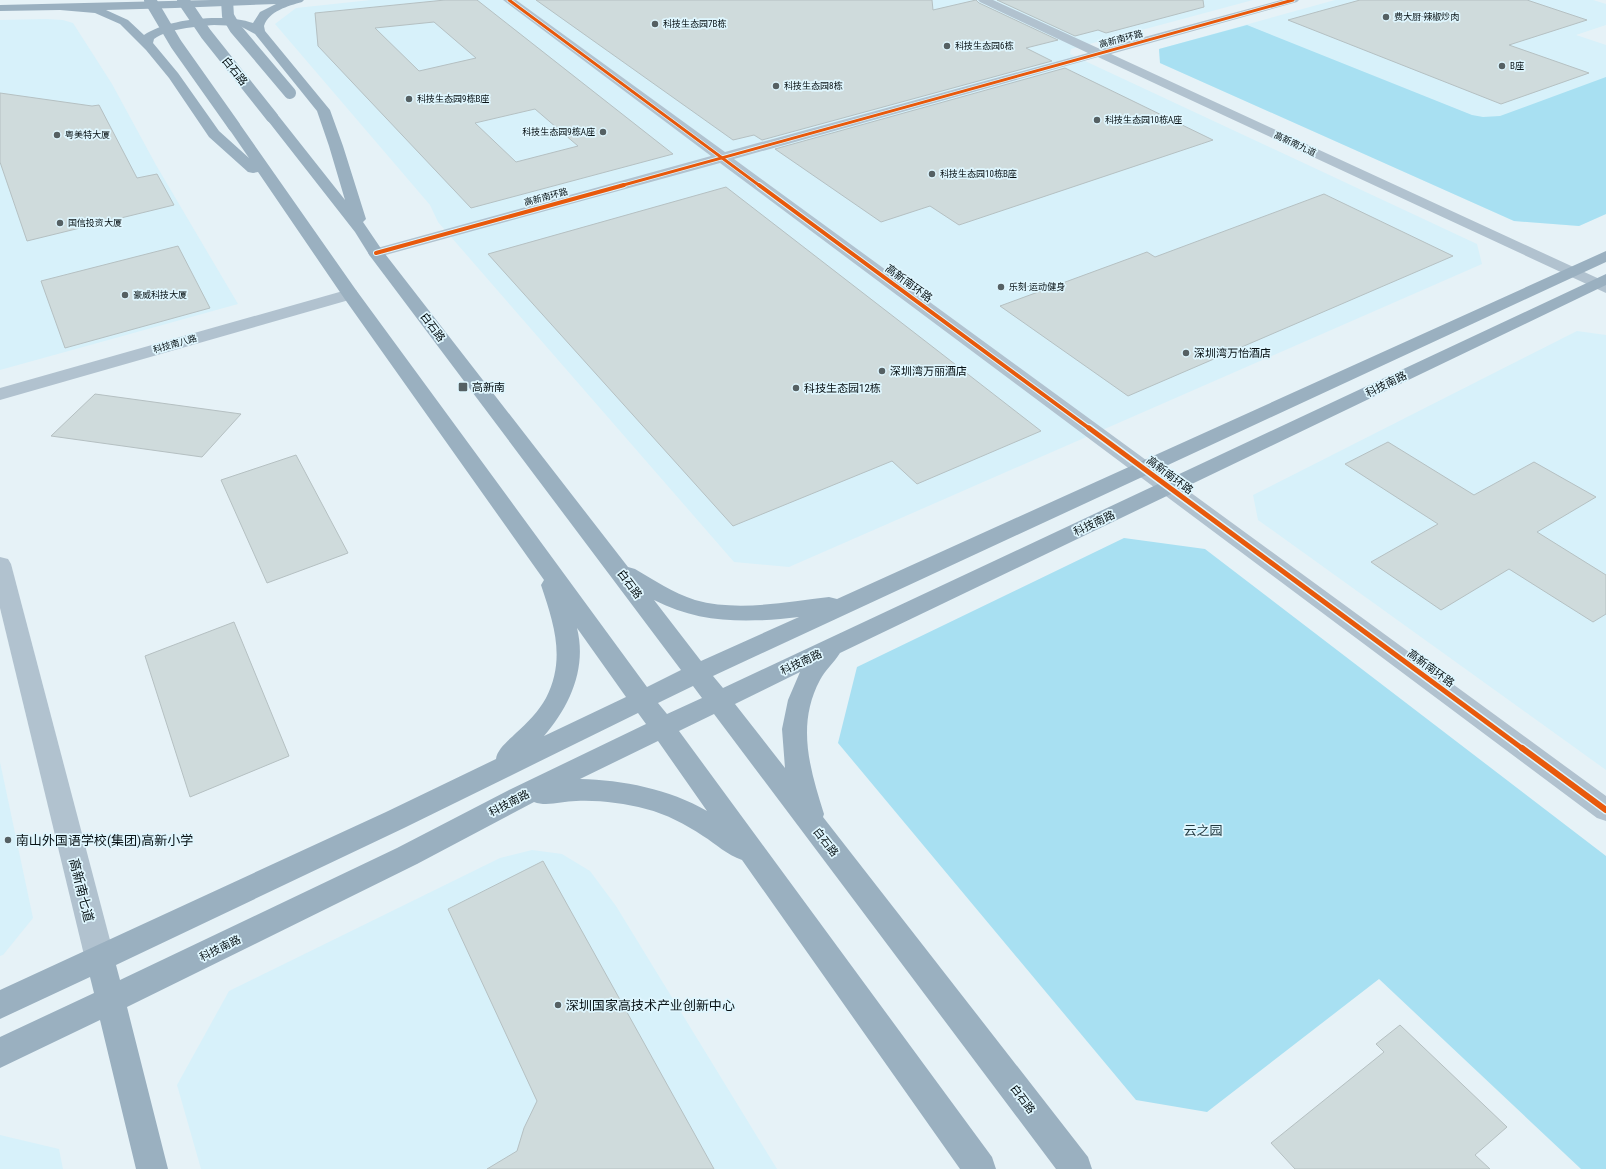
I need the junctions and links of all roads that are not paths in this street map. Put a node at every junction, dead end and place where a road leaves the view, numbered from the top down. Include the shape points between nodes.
1 (150, 0) edge
2 (183, 0) edge
3 (227, 0) edge
4 (283, 0) edge
5 (298, 0) edge
6 (509, 0) edge
7 (984, 0) edge
8 (1000, 0) edge
9 (1293, 0) edge
10 (60, 7) junction
11 (0, 8) edge
12 (259, 32) junction
13 (150, 47) junction
14 (1106, 52) junction
15 (300, 105) dead end
16 (310, 117) dead end
17 (336, 146) junction
18 (721, 158) junction
19 (279, 193) junction
20 (361, 230) junction
21 (376, 253) junction
22 (1606, 256) edge
23 (1579, 269) junction
24 (1604, 281) edge
25 (350, 294) junction
26 (0, 394) edge
27 (1144, 468) junction
28 (1169, 487) junction
29 (543, 561) junction
30 (0, 564) edge
31 (618, 569) junction
32 (850, 602) junction
33 (5, 606) edge
34 (833, 647) junction
35 (697, 673) junction
36 (642, 699) junction
37 (718, 701) junction
38 (663, 727) junction
39 (500, 768) junction
40 (518, 798) junction
41 (1606, 810) edge
42 (815, 828) junction
43 (758, 860) junction
44 (100, 959) junction
45 (110, 1001) junction
46 (0, 1005) edge
47 (0, 1053) edge
48 (152, 1169) edge
49 (980, 1169) edge
50 (1076, 1169) edge

1 - 19 main road, bridge via 176,44
2 - 20 main road, 白石路, bridge via 206,34
3 - 15 main road, bridge via 228,16 235,28
4 - 10 main road
5 - 12 main road via 267,13 257,24
6 - 18 street
7 - 14 street, 高新南九道
8 - 14 street, 高新南九道
9 - 14 street, 高新南环路
10 - 11 main road
10 - 13 main road via 88,9 110,15 124,22
12 - 13 main road via 241,23 204,23 156,32 148,38
12 - 17 main road via 323,110
13 - 19 main road via 174,76 214,134
14 - 18 street, 高新南环路
14 - 23 street, 高新南九道
16 - 17 main road
17 - 20 main road
18 - 21 street, 高新南环路
18 - 27 street, 高新南环路
19 - 25 main road
20 - 21 main road, 白石路
21 - 31 main road, 白石路
22 - 23 main road
23 - 24 street, 高新南九道
23 - 27 main road
24 - 28 main road, 科技南路
25 - 26 street, 科技南八路
25 - 29 main road
27 - 28 street, 高新南环路
27 - 32 main road
28 - 34 main road, 科技南路
28 - 41 street, 高新南环路
29 - 36 main road
29 - 39 main road via 559,604 568,643 568,666 561,690 550,712
30 - 33 street, 高新南七道
31 - 32 main road via 664,595 713,612 772,612
31 - 35 main road, 白石路
32 - 35 main road
33 - 44 street, 高新南七道
34 - 37 main road, 科技南路
34 - 42 main road via 810,676 800,700 794,729 798,772
35 - 36 main road
35 - 37 main road, 白石路
36 - 38 main road
36 - 39 main road
37 - 38 main road, 科技南路
37 - 42 main road, 白石路
38 - 40 main road, 科技南路
38 - 43 main road
39 - 44 main road
40 - 43 main road via 557,791 592,789 649,798 686,813
40 - 45 main road, 科技南路 via 408,856
42 - 50 main road, 白石路
43 - 49 main road
44 - 45 main road, 高新南七道
44 - 46 main road
45 - 47 main road, 科技南路
45 - 48 main road, 高新南七道

